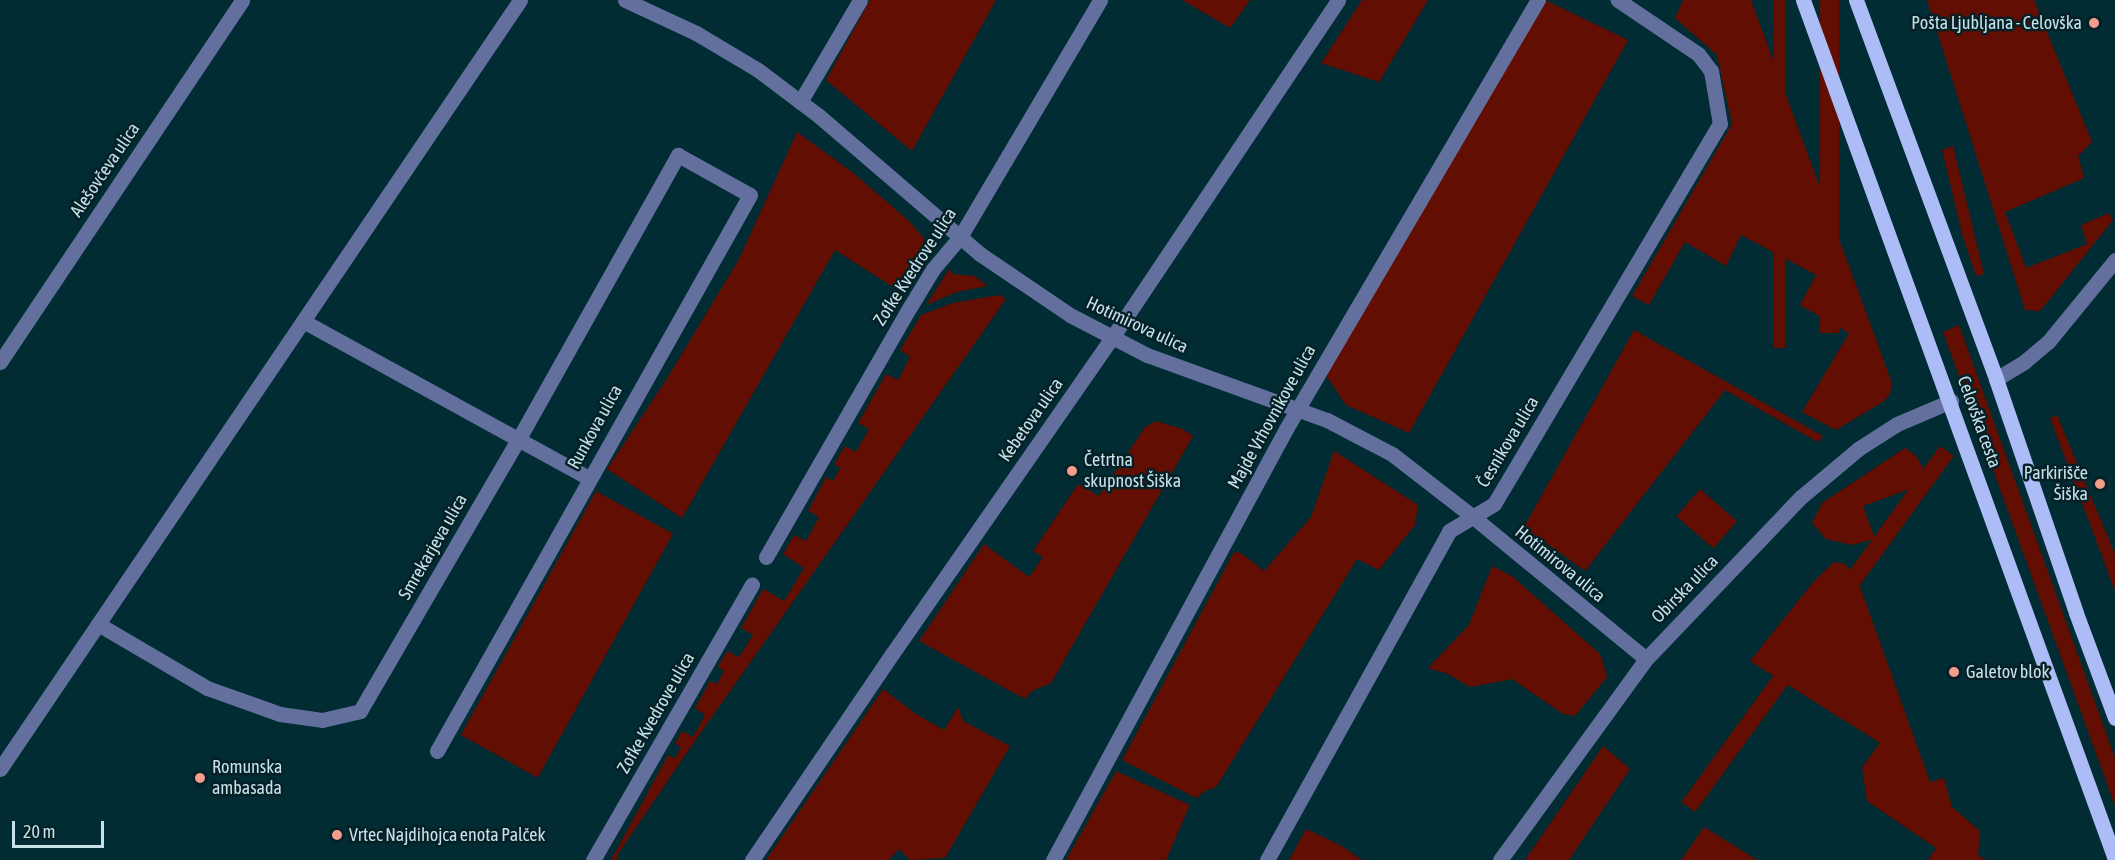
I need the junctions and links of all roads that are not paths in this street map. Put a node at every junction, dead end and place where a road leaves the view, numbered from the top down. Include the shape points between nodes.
1 (242, 0) edge
2 (520, 0) edge
3 (625, 0) edge
4 (860, 0) edge
5 (1100, 0) edge
6 (1338, 0) edge
7 (1538, 0) edge
8 (1618, 0) edge
9 (1803, 0) edge
10 (1856, 0) edge
11 (800, 102) junction
12 (678, 155) joint
13 (960, 237) junction
14 (2115, 260) edge
15 (303, 321) junction
16 (1112, 338) junction
17 (0, 362) edge
18 (1996, 378) junction
19 (1951, 401) junction
20 (1300, 410) junction
21 (518, 440) junction
22 (589, 478) junction
23 (1472, 516) junction
24 (766, 557) dead end
25 (752, 585) dead end
26 (98, 624) junction
27 (1646, 659) junction
28 (2115, 718) edge
29 (437, 751) dead end
30 (0, 769) edge
31 (2115, 859) edge
32 (593, 860) edge
33 (753, 860) edge
34 (1053, 860) edge
35 (1267, 860) edge
36 (1500, 860) edge

1 - 17 street, Alešovčeva ulica
2 - 15 street
3 - 11 street, Hotimirova ulica via 723,48
4 - 11 street
5 - 13 street, Zofke Kvedrove ulica
6 - 16 street, Kebetova ulica
7 - 20 street, Majde Vrhovnikove ulica
8 - 23 street, Česnikova ulica via 1698,54 1711,70 1720,124 1494,504
9 - 19 main road, Celovška cesta
10 - 18 main road, Celovška cesta
11 - 13 street, Hotimirova ulica
12 - 21 street, Smrekarjeva ulica
12 - 22 street, Runkova ulica via 750,195
13 - 16 street, Hotimirova ulica via 1023,286
13 - 24 street, Zofke Kvedrove ulica via 916,297
14 - 18 street via 2048,342
15 - 21 street
15 - 26 street
16 - 20 street, Hotimirova ulica via 1147,355
16 - 33 street, Kebetova ulica
18 - 28 main road, Celovška cesta
19 - 27 street, Obirska ulica via 1896,424 1858,449 1809,490
19 - 31 main road, Celovška cesta
20 - 23 street, Hotimirova ulica via 1335,423 1392,454
20 - 34 street, Majde Vrhovnikove ulica via 1286,429
21 - 22 street
21 - 26 street, Smrekarjeva ulica via 360,711 322,720 280,714 207,688
22 - 29 street, Runkova ulica
23 - 27 street, Hotimirova ulica
23 - 35 street, Česnikova ulica via 1449,531
25 - 32 street, Zofke Kvedrove ulica
26 - 30 street
27 - 36 street, Obirska ulica

